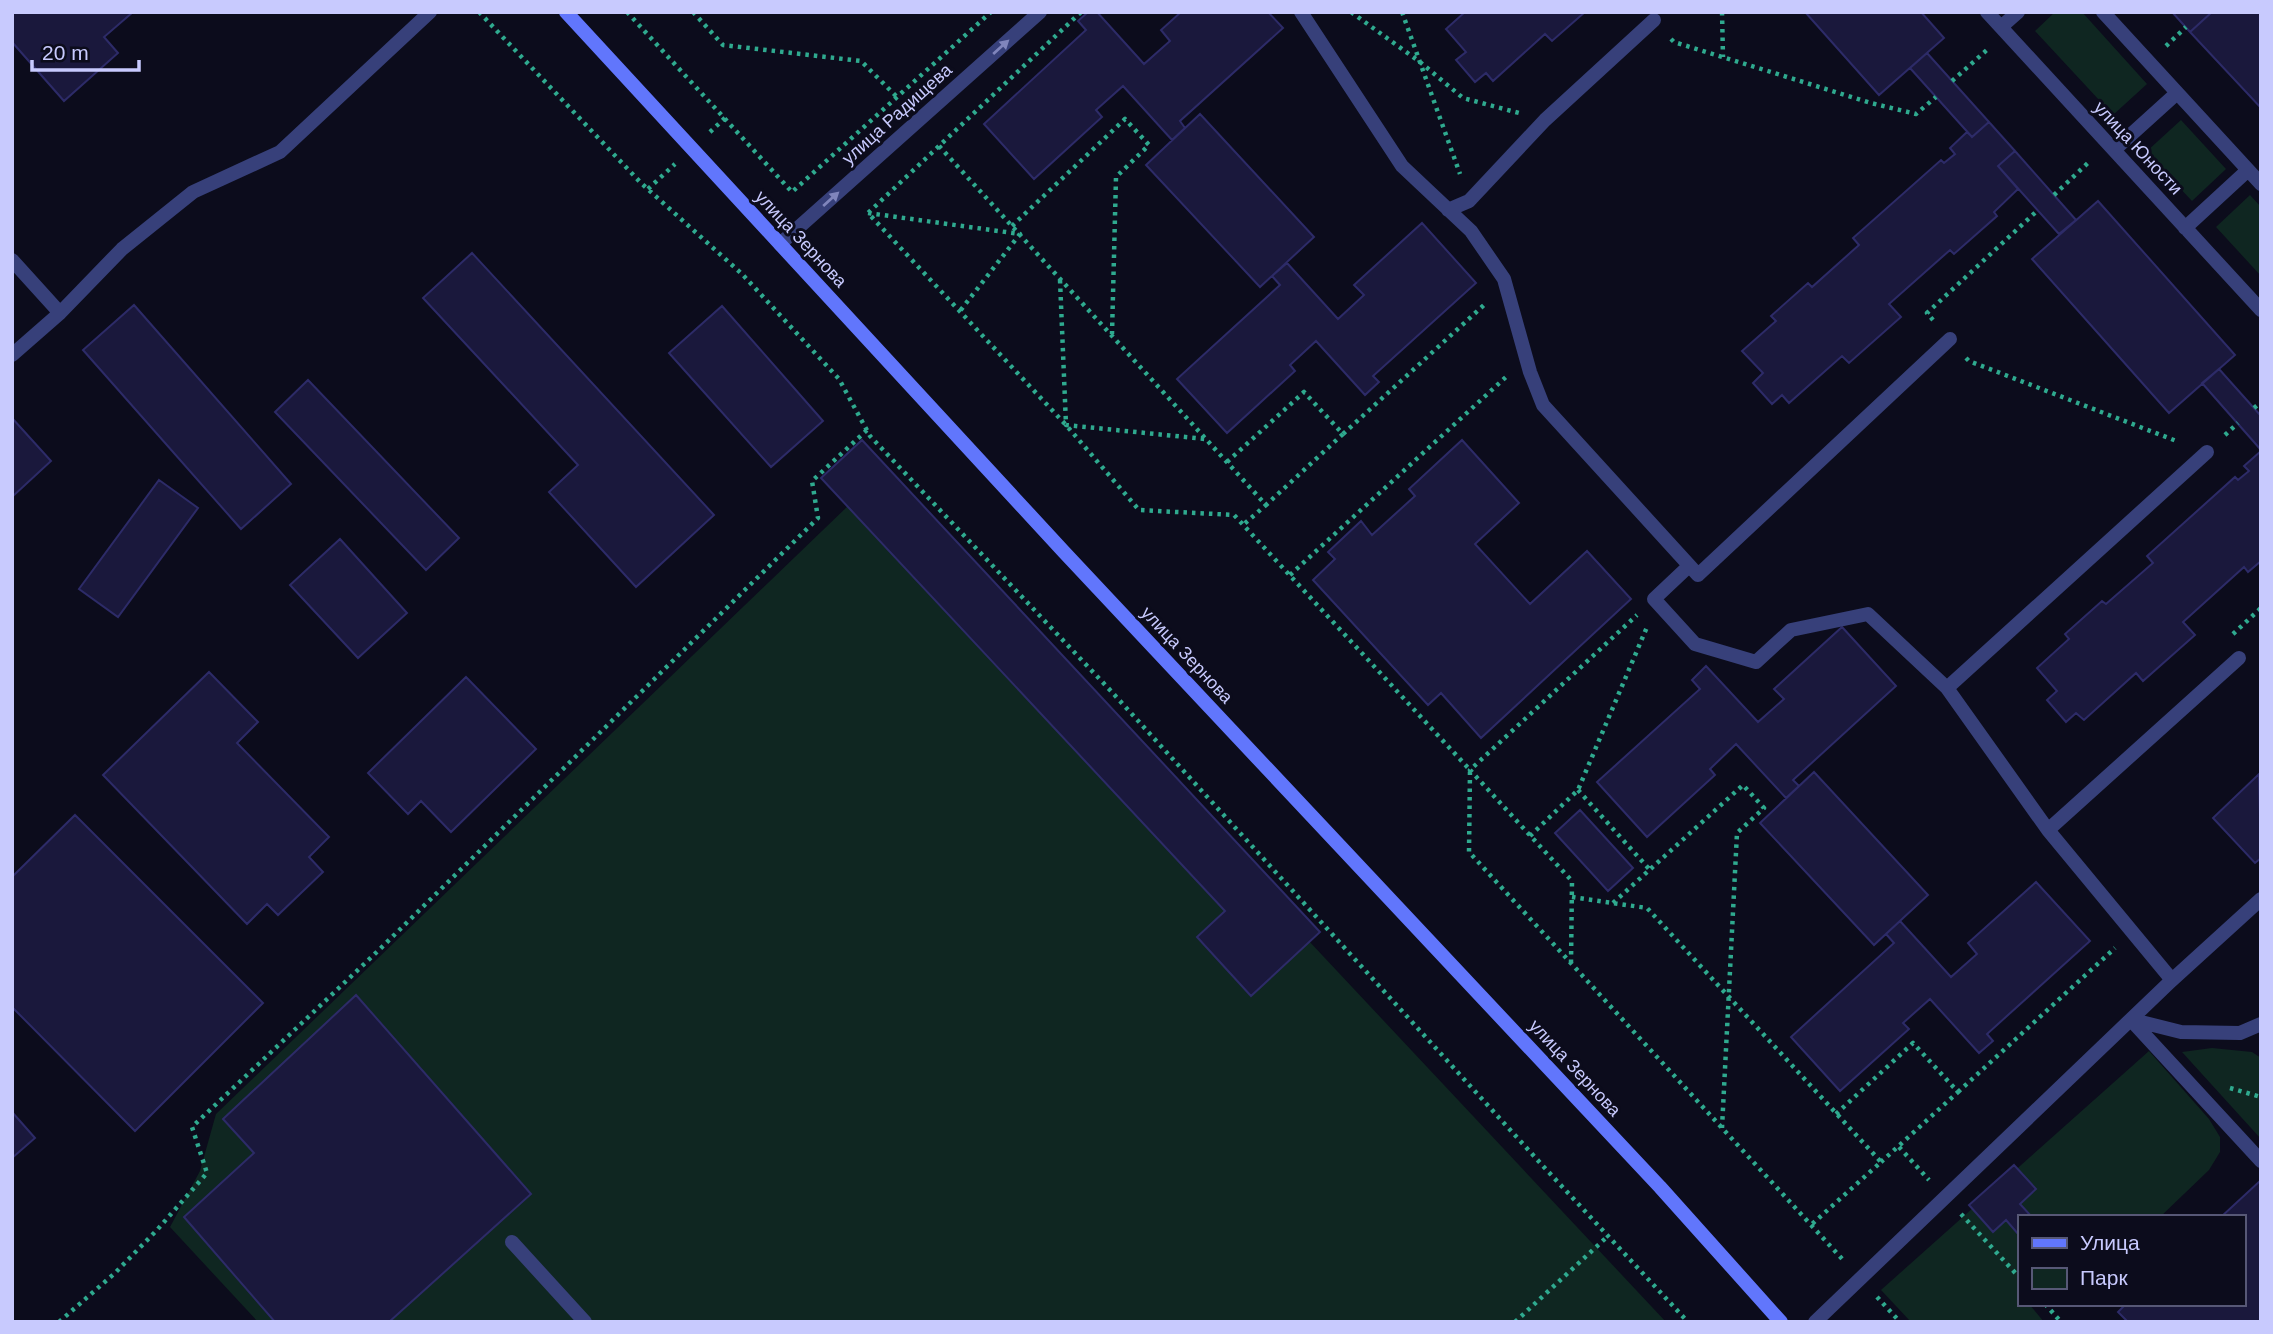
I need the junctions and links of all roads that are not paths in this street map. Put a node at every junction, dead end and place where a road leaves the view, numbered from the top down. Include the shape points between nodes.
1 (430, 12) edge
2 (566, 12) edge
3 (1040, 12) edge
4 (1301, 12) edge
5 (1987, 12) edge
6 (2018, 12) edge
7 (2103, 12) edge
8 (1654, 20) road end
9 (2003, 30) junction
10 (2177, 93) junction
11 (2111, 147) junction
12 (2248, 170) junction
13 (2261, 184) edge
14 (1448, 210) junction
15 (2185, 228) junction
16 (780, 244) junction
17 (12, 260) edge
18 (2261, 310) edge
19 (61, 313) junction
20 (1950, 339) road end
21 (12, 355) edge
22 (2207, 452) road end
23 (1689, 566) junction
24 (2239, 658) dead end
25 (1947, 688) junction
26 (2048, 830) junction
27 (2261, 900) edge
28 (2172, 981) junction
29 (2131, 1020) junction
30 (2261, 1024) edge
31 (2261, 1161) edge
32 (512, 1242) dead end
33 (585, 1322) edge
34 (1781, 1322) edge
35 (1815, 1322) edge

1 - 19 street via 280,152 193,192 122,249
2 - 16 main road, улица Зернова
16 -> 3 street, улица Радищева
4 - 14 street via 1402,166
5 - 9 street, улица Юности
6 - 9 street
7 - 10 street
8 - 14 street via 1545,120 1469,201
9 - 11 street, улица Юности
10 - 11 street
10 - 12 street
11 - 15 street, улица Юности
12 - 13 street
12 - 15 street
14 - 23 street via 1471,232 1504,279 1543,405
15 - 18 street, улица Юности
16 - 34 main road, улица Зернова
17 - 19 street
19 - 21 street
20 - 23 street via 1698,575
22 - 25 street
23 - 25 street via 1654,599 1695,644 1756,662 1791,630 1868,614
24 - 26 street
25 - 26 street
26 - 28 street
27 - 28 street
28 - 29 street
29 - 30 street via 2181,1032 2240,1033
29 - 31 street
29 - 35 street
32 - 33 street

